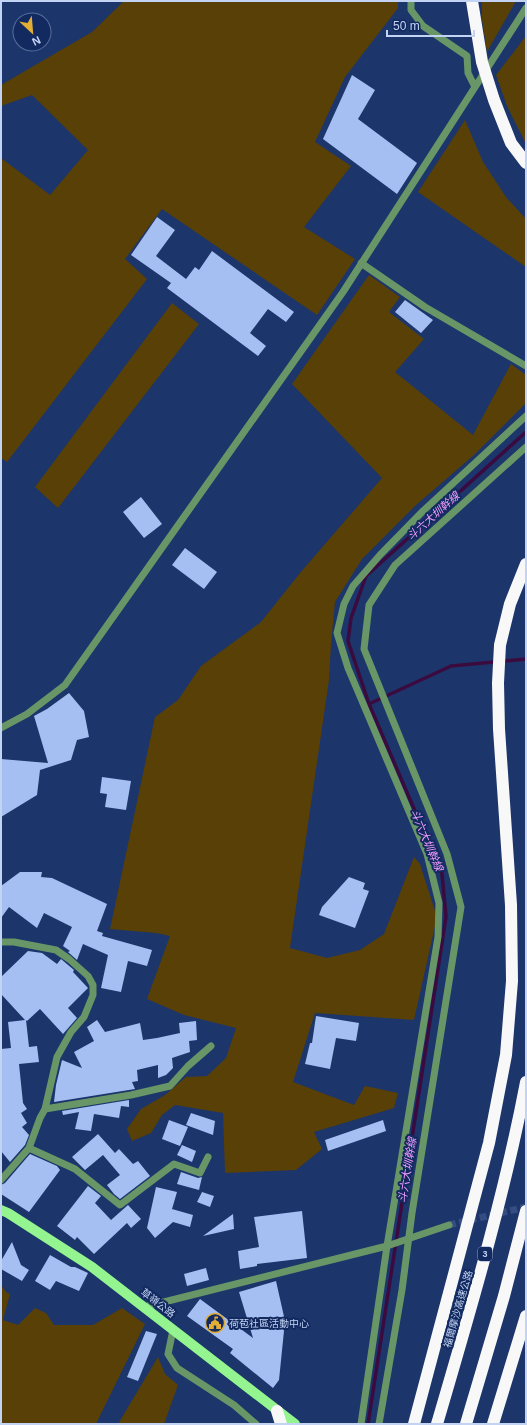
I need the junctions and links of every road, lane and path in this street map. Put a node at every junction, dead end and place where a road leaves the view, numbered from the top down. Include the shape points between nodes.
1 (411, 1) edge
2 (472, 1) edge
3 (526, 8) edge
4 (475, 87) junction
5 (526, 163) edge
6 (361, 263) junction
7 (526, 366) edge
8 (526, 416) edge
9 (526, 447) edge
10 (526, 564) edge
11 (1, 728) edge
12 (1, 942) edge
13 (211, 1046) dead end
14 (526, 1082) edge
15 (46, 1109) junction
16 (29, 1148) junction
17 (208, 1157) dead end
18 (1, 1180) edge
19 (1, 1210) edge
20 (526, 1211) edge
21 (449, 1225) tunnel mouth
22 (409, 1238) junction
23 (387, 1246) junction
24 (144, 1307) junction
25 (526, 1316) edge
26 (173, 1330) junction
27 (277, 1411) junction
28 (256, 1424) edge
29 (281, 1424) edge
30 (295, 1424) edge
31 (361, 1424) edge
32 (379, 1424) edge
33 (414, 1424) edge
34 (437, 1424) edge
35 (466, 1424) edge
36 (493, 1424) edge

1 - 4 street via 411,10 423,26 467,56 468,73
2 - 5 highway, bridge via 482,62 511,143
3 - 4 street
4 - 6 street
6 - 7 street via 425,307
6 - 11 street via 65,685 28,714
8 - 23 street via 423,511 353,586 344,604 338,633 348,668 427,854 439,902 438,937
9 - 22 street via 396,565 369,605 364,649 447,854 460,907
10 - 33 highway via 510,604 500,645 499,662 499,729 512,905 512,981 506,1055 489,1143
12 - 15 street via 56,950 88,976 93,985 93,995 84,1016 56,1057
13 - 15 street via 170,1086
14 - 34 highway, 福爾摩沙高速公路 / 3 via 519,1121 474,1299
15 - 16 street
16 - 17 street via 75,1169 120,1205 174,1164 200,1174
16 - 18 street
19 - 24 main road, 草嶺公路 via 92,1267
20 - 35 highway
21 - 22 street
22 - 23 street
22 - 32 street
23 - 24 street
23 - 31 street
24 - 26 main road, 草嶺公路
25 - 36 highway
26 - 27 main road, 草嶺公路
26 - 28 street via 168,1354 177,1368 234,1405
27 - 29 highway
27 - 30 main road, 草嶺公路

